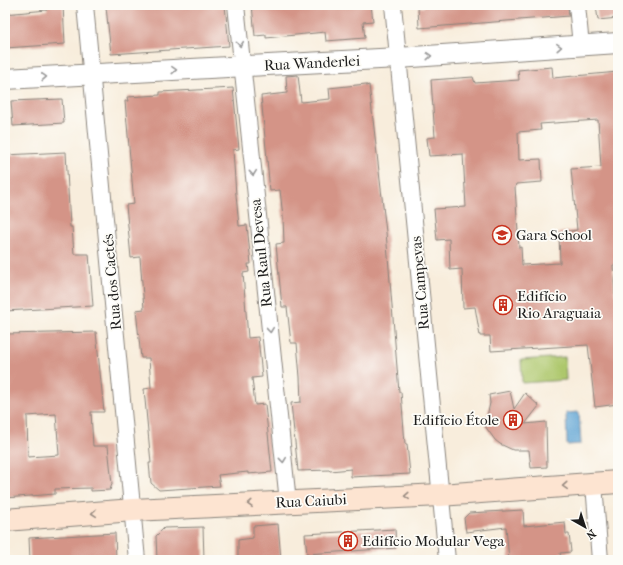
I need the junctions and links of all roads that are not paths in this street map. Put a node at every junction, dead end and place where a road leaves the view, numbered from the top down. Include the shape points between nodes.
1 (85, 5) edge
2 (236, 5) edge
3 (393, 5) edge
4 (577, 5) edge
5 (618, 44) edge
6 (581, 46) junction
7 (398, 58) junction
8 (242, 67) junction
9 (91, 74) junction
10 (5, 79) edge
11 (618, 482) edge
12 (594, 484) junction
13 (440, 495) junction
14 (288, 502) junction
15 (133, 510) junction
16 (5, 520) edge
17 (137, 560) edge
18 (446, 560) edge
19 (600, 560) edge

1 - 9 street, Rua dos Caetés
2 -> 8 street, Rua Raul Devesa
3 - 7 street, Rua Campevas
4 - 6 street
5 - 6 street, Rua Wanderlei
7 -> 6 street, Rua Wanderlei
7 - 8 street, Rua Wanderlei
7 - 13 street, Rua Campevas
9 -> 8 street, Rua Wanderlei
8 -> 14 street, Rua Raul Devesa
10 -> 9 street, Rua Wanderlei
9 - 15 street, Rua dos Caetés
11 - 12 main road, Rua Caiubi
12 -> 13 main road, Rua Caiubi
12 - 19 street
13 -> 14 main road, Rua Caiubi
13 - 18 street, Rua Campevas
14 -> 15 main road, Rua Caiubi
15 -> 16 main road, Rua Caiubi
15 - 17 street, Rua dos Caetés

